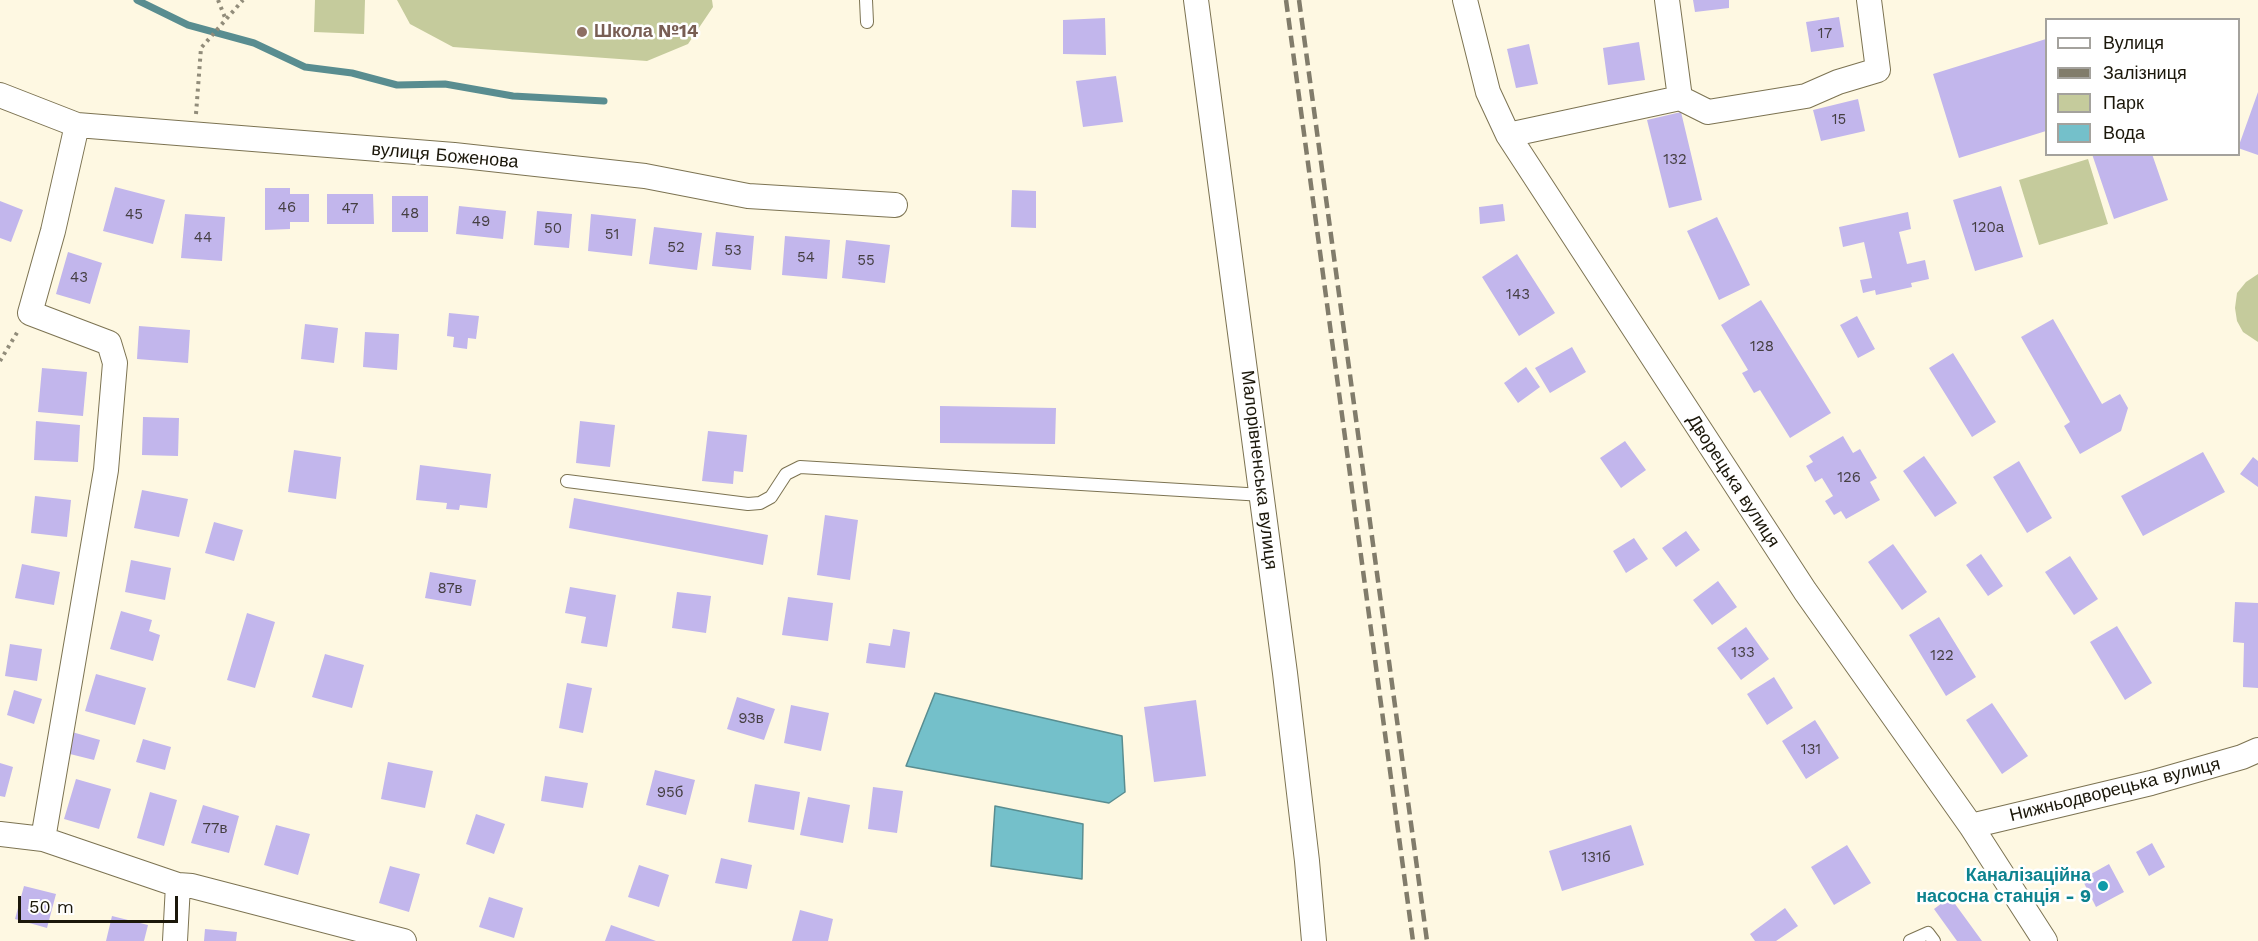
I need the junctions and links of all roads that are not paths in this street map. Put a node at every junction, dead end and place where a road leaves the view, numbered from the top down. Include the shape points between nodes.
1 (866, 0) edge
2 (1196, 0) edge
3 (1465, 0) edge
4 (1667, 0) edge
5 (1869, 0) edge
6 (867, 22) dead end
7 (0, 94) edge
8 (1680, 98) junction
9 (77, 124) junction
10 (1508, 135) junction
11 (895, 205) dead end
12 (567, 481) dead end
13 (1263, 495) junction
14 (2258, 750) edge
15 (1971, 826) junction
16 (0, 834) edge
17 (43, 839) junction
18 (178, 885) junction
19 (175, 941) edge
20 (404, 941) edge
21 (1314, 941) edge
22 (1910, 941) edge
23 (1934, 941) edge
24 (2045, 941) edge

1 - 6 lane
2 - 13 street, Малорівненська вулиця
3 - 10 street, Дворецька вулиця via 1488,92
4 - 8 street
5 - 8 street via 1878,70 1806,96 1708,112
7 - 9 street, вулиця Боженова
8 - 10 street
9 - 11 street, вулиця Боженова via 454,155 645,176 748,196
9 - 17 street via 30,313 109,343 115,363 106,470
10 - 15 street, Дворецька вулиця via 1804,591
12 - 13 lane via 748,504 771,497 786,474 800,467
13 - 21 street, Малорівненська вулиця
14 - 15 street, Нижньодворецька вулиця via 2151,783
15 - 24 street, Дворецька вулиця
16 - 17 street
17 - 18 street
18 - 19 street
18 - 20 street
22 - 23 lane via 1928,933

